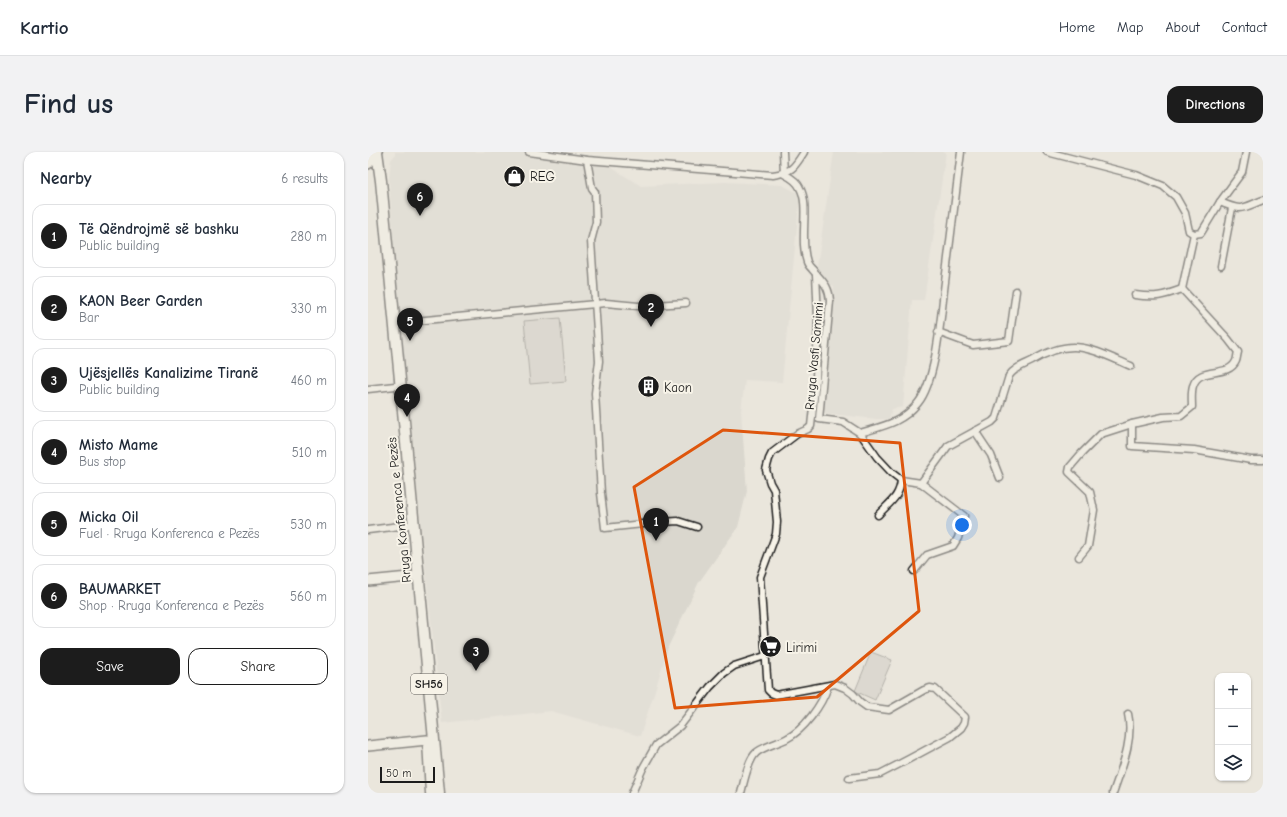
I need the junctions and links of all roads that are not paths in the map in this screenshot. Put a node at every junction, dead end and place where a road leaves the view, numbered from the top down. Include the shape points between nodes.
1 (529, 152) edge
2 (783, 152) edge
3 (804, 152) edge
4 (961, 152) edge
5 (1047, 152) edge
6 (1246, 152) edge
7 (374, 156) edge
8 (586, 160) junction
9 (784, 174) junction
10 (1263, 200) edge
11 (1220, 202) junction
12 (1232, 208) junction
13 (1194, 234) junction
14 (1222, 266) dead end
15 (816, 274) junction
16 (1182, 289) junction
17 (1016, 291) dead end
18 (1135, 295) dead end
19 (686, 303) dead end
20 (595, 304) junction
21 (394, 323) junction
22 (938, 332) junction
23 (1131, 366) dead end
24 (395, 386) junction
25 (368, 389) edge
26 (1132, 424) junction
27 (975, 431) junction
28 (860, 433) junction
29 (1263, 460) edge
30 (1000, 478) dead end
31 (901, 480) junction
32 (921, 483) junction
33 (878, 515) dead end
34 (408, 525) junction
35 (697, 526) dead end
36 (368, 530) edge
37 (1079, 557) dead end
38 (914, 571) dead end
39 (416, 576) junction
40 (368, 581) edge
41 (766, 656) junction
42 (828, 686) junction
43 (1128, 714) dead end
44 (428, 740) junction
45 (368, 746) edge
46 (849, 778) dead end
47 (431, 793) edge
48 (439, 793) edge
49 (632, 793) edge
50 (741, 793) edge
51 (1113, 793) edge

1 - 8 street
2 - 9 street
3 - 9 street via 795,167
4 - 22 street
5 - 13 street via 1136,175 1164,186 1176,197 1185,213 1189,232
6 - 11 street via 1242,172
7 - 21 main road, Rruga Konferenca e Pezës / SH56
7 - 24 main road, Rruga Konferenca e Pezës / SH56
8 - 9 street
8 - 20 street via 595,192 596,222 591,241
9 - 15 street via 794,180 804,199 804,249 807,264
10 - 12 street via 1245,208
11 - 12 street
11 - 13 street via 1201,233
12 - 14 street
13 - 16 street
15 - 28 street, Rruga Vasfi Samimi via 829,290 830,301 819,419 843,422
15 - 41 street via 818,319 811,426 772,453 766,470 774,490 777,522 776,534 760,577
16 - 18 street via 1162,296
16 - 26 street via 1228,338 1238,352 1236,362 1228,369 1202,374 1197,378 1193,386 1192,407 1182,416 1162,417
17 - 22 street via 1009,341 973,345
19 - 20 street via 638,306
20 - 21 street
20 - 35 street via 600,361 595,393 605,528 678,521
21 - 39 main road, Rruga Konferenca e Pezës / SH56
22 - 28 street via 933,368 919,402 893,423
23 - 27 street via 1090,349 1070,346 1046,352 1012,371 996,418
24 - 25 street
24 - 34 main road, Rruga Konferenca e Pezës / SH56
26 - 29 street via 1132,446 1194,450
26 - 37 street via 1101,434 1070,468 1071,475 1090,492 1094,510 1088,546
27 - 30 street via 991,455
27 - 32 street via 948,446
28 - 31 street, Rruga Vasfi Samimi via 877,457
31 - 32 street
31 - 33 street via 898,494
32 - 38 street via 964,516 953,546 927,555
34 - 36 street
34 - 39 main road, Rruga Konferenca e Pezës / SH56
39 - 40 street
39 - 44 main road, Rruga Konferenca e Pezës / SH56
39 - 48 main road, Rruga Konferenca e Pezës / SH56
41 - 42 street via 768,690 771,693 776,695
41 - 49 street via 734,666 710,687 680,726 656,745
42 - 46 street via 835,684 845,688 867,707 888,710 924,690 935,689 965,718 961,728 950,737 909,759 880,774
42 - 50 street via 819,706 800,729 788,738 756,752 751,759
43 - 51 street via 1130,724 1127,751
44 - 45 street
44 - 47 main road, Rruga Konferenca e Pezës / SH56

